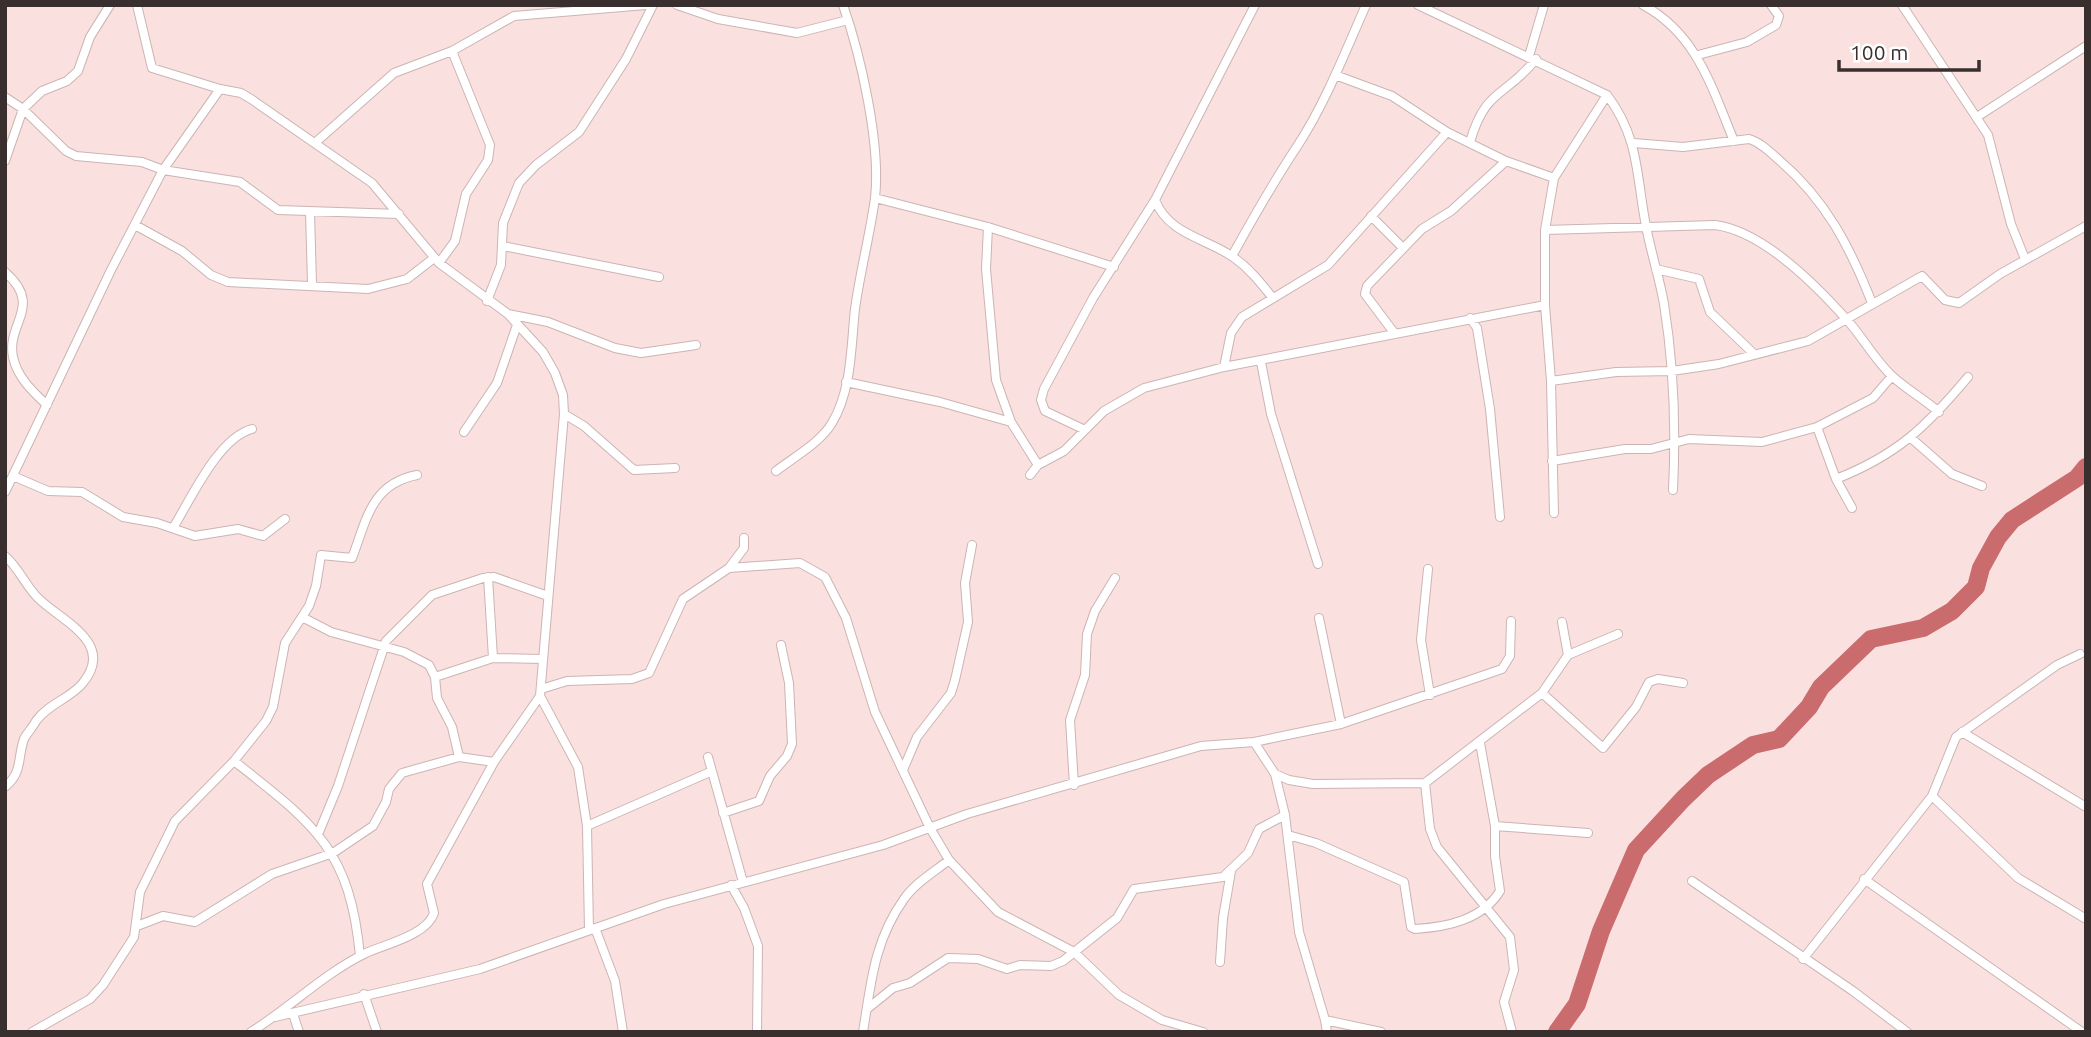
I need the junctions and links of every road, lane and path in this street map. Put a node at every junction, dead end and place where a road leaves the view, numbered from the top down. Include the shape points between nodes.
1 (110, 5) edge
2 (136, 5) edge
3 (646, 5) edge
4 (653, 5) edge
5 (677, 5) edge
6 (843, 5) edge
7 (1255, 5) edge
8 (1366, 5) edge
9 (1418, 5) edge
10 (1544, 5) edge
11 (1643, 5) edge
12 (1771, 5) edge
13 (1902, 5) edge
14 (848, 20) junction
15 (2086, 46) edge
16 (452, 51) junction
17 (1698, 55) junction
18 (1532, 57) junction
19 (1335, 75) junction
20 (220, 89) junction
21 (1608, 95) junction
22 (5, 97) edge
23 (23, 108) junction
24 (1977, 117) junction
25 (1447, 132) junction
26 (1734, 141) junction
27 (316, 142) junction
28 (1470, 142) junction
29 (1634, 143) junction
30 (5, 161) edge
31 (1506, 161) junction
32 (163, 170) junction
33 (1554, 178) junction
34 (875, 198) junction
35 (1155, 200) junction
36 (310, 212) junction
37 (399, 214) junction
38 (1371, 216) junction
39 (135, 225) junction
40 (988, 226) junction
41 (2086, 226) edge
42 (1646, 228) junction
43 (1545, 230) junction
44 (503, 246) junction
45 (1403, 248) junction
46 (1232, 256) junction
47 (2025, 259) junction
48 (437, 260) junction
49 (1114, 267) junction
50 (1656, 269) junction
51 (5, 272) edge
52 (659, 277) dead end
53 (312, 284) junction
54 (1272, 296) junction
55 (487, 301) junction
56 (1872, 303) junction
57 (1545, 305) junction
58 (508, 314) junction
59 (1483, 316) junction
60 (1470, 318) junction
61 (1848, 321) junction
62 (517, 325) junction
63 (1477, 328) junction
64 (1395, 334) junction
65 (696, 345) dead end
66 (1753, 353) junction
67 (1261, 362) junction
68 (1224, 367) junction
69 (1672, 371) junction
70 (1892, 376) junction
71 (1968, 377) dead end
72 (846, 382) junction
73 (1551, 382) junction
74 (47, 405) junction
75 (1939, 412) junction
76 (564, 414) junction
77 (1011, 422) junction
78 (1817, 427) junction
79 (252, 429) dead end
80 (1083, 429) junction
81 (464, 432) dead end
82 (1911, 439) junction
83 (1675, 445) junction
84 (1552, 461) junction
85 (1038, 465) junction
86 (675, 468) dead end
87 (776, 471) dead end
88 (417, 475) dead end
89 (1030, 475) dead end
90 (13, 476) junction
91 (1836, 479) junction
92 (1982, 486) dead end
93 (1673, 490) dead end
94 (5, 492) edge
95 (1852, 508) dead end
96 (1554, 513) dead end
97 (1500, 517) dead end
98 (285, 519) dead end
99 (173, 528) junction
100 (744, 538) dead end
101 (972, 545) dead end
102 (5, 556) edge
103 (1318, 564) dead end
104 (729, 568) junction
105 (1428, 569) dead end
106 (488, 577) junction
107 (1115, 578) dead end
108 (548, 596) junction
109 (302, 617) junction
110 (1318, 618) dead end
111 (1511, 621) dead end
112 (1562, 622) dead end
113 (1618, 634) dead end
114 (781, 645) dead end
115 (382, 647) junction
116 (2080, 654) dead end
117 (1568, 655) junction
118 (493, 658) junction
119 (543, 659) junction
120 (435, 677) junction
121 (1683, 683) dead end
122 (540, 693) junction
123 (1542, 693) junction
124 (1430, 695) junction
125 (1340, 724) junction
126 (1962, 732) junction
127 (1254, 742) junction
128 (1480, 743) junction
129 (459, 757) junction
130 (708, 757) dead end
131 (234, 761) junction
132 (494, 762) junction
133 (903, 770) junction
134 (710, 772) junction
135 (1275, 774) junction
136 (1425, 783) junction
137 (1074, 785) junction
138 (5, 787) edge
139 (1932, 796) junction
140 (2086, 807) edge
141 (723, 813) junction
142 (1285, 815) junction
143 (1495, 825) junction
144 (587, 826) junction
145 (930, 828) junction
146 (318, 832) junction
147 (1588, 833) dead end
148 (1288, 835) junction
149 (334, 853) junction
150 (949, 859) junction
151 (1231, 871) junction
152 (1864, 879) junction
153 (1692, 881) dead end
154 (744, 882) junction
155 (732, 886) junction
156 (1488, 907) junction
157 (2086, 919) edge
158 (137, 926) junction
159 (592, 929) junction
160 (1074, 952) junction
161 (360, 956) junction
162 (1803, 959) junction
163 (1220, 962) dead end
164 (364, 995) junction
165 (867, 1009) junction
166 (293, 1014) junction
167 (275, 1017) junction
168 (1325, 1020) junction
169 (32, 1032) edge
170 (251, 1032) edge
171 (299, 1032) edge
172 (377, 1032) edge
173 (623, 1032) edge
174 (757, 1032) edge
175 (863, 1032) edge
176 (1203, 1032) edge
177 (1327, 1032) edge
178 (1381, 1032) edge
179 (1512, 1032) edge
180 (1907, 1032) edge
181 (2082, 1032) edge

1 - 23 street via 90,37 78,71
2 - 20 street via 152,68
3 - 16 street via 514,16
4 - 44 street via 626,59 579,132 519,183 503,223
5 - 14 street via 718,19 797,33
6 - 14 street
7 - 35 street
8 - 19 street
9 - 18 street
10 - 18 street
11 - 17 street via 1670,22
12 - 17 street via 1779,16 1776,25 1746,42
13 - 24 street
14 - 34 street via 871,121
15 - 24 street
16 - 27 street via 394,73
16 - 48 street via 491,154 466,194 455,241
17 - 26 street
18 - 21 street
18 - 28 street via 1515,82 1485,103
19 - 25 street via 1392,96
19 - 46 street
20 - 27 street via 240,93
20 - 32 street
21 - 29 street
21 - 33 street
22 - 23 street
23 - 30 street
23 - 32 street via 76,156 135,160
24 - 47 street via 1988,135
25 - 28 street
25 - 38 street
26 - 29 street via 1683,147
26 - 56 street via 1758,142 1827,209 1850,247
27 - 37 street via 372,183
28 - 31 street
29 - 42 street
31 - 33 street
31 - 45 street
32 - 36 street via 240,182 270,207
32 - 39 street
33 - 43 street
34 - 40 street
34 - 72 street
35 - 46 street via 1170,223
35 - 49 street
36 - 37 street
36 - 53 street
37 - 48 street
38 - 45 street
38 - 54 street via 1324,269
39 - 53 street via 182,251 219,280
39 - 74 street
40 - 49 street
40 - 77 street via 986,269 996,380
41 - 47 street
42 - 43 street
42 - 50 street
42 - 61 street via 1715,225 1741,231 1768,248
43 - 57 street
44 - 52 street
44 - 55 street
45 - 64 street via 1365,290
46 - 54 street
47 - 56 street via 1959,303 1945,300 1922,276
48 - 53 street via 389,286 368,289
48 - 55 street
49 - 80 street via 1063,351 1041,400 1045,411
50 - 66 street via 1699,279 1710,312
50 - 69 street
51 - 74 street via 19,290 25,312 12,346 13,358 29,388
54 - 68 street via 1242,317 1231,333
55 - 58 street
56 - 61 street
57 - 59 street
57 - 73 street
58 - 62 street
58 - 65 street via 641,353
59 - 60 street
59 - 63 street
60 - 63 street
60 - 64 street
61 - 66 street via 1808,341
61 - 70 street
62 - 76 street via 543,352 555,373
62 - 81 street via 497,383
63 - 97 street
64 - 67 street
66 - 69 street via 1719,365
67 - 68 street
67 - 103 street via 1283,454
68 - 80 street via 1144,388
69 - 73 street via 1616,372
69 - 83 street
70 - 75 street
70 - 78 street via 1873,398
71 - 75 street
72 - 77 street
72 - 87 street via 832,424
73 - 84 street
74 - 90 street
75 - 82 street
76 - 86 street via 634,470
76 - 108 street
77 - 85 street
78 - 83 street via 1762,442 1702,438
78 - 91 street
79 - 99 street via 233,436
80 - 85 street via 1064,451
82 - 91 street via 1875,463
82 - 92 street via 1952,474
83 - 84 street
83 - 93 street
84 - 96 street
85 - 89 street
88 - 109 street via 384,488 352,558 321,555 316,586
90 - 94 street
90 - 99 street via 48,491 82,492 123,517
91 - 95 street
98 - 99 street via 263,536 238,529 195,536
100 - 104 street via 744,548
101 - 133 street via 965,583 968,622 955,680 951,693 917,737
102 - 138 street via 37,598 68,618 94,657 81,686 39,717 24,739 16,778
104 - 122 street via 683,599 649,673 632,680 567,681
104 - 133 street via 800,563 825,577 846,618 874,712
105 - 124 street via 1422,640
106 - 108 street
106 - 115 street via 432,595
106 - 118 street
107 - 137 street via 1087,634 1086,675 1070,720
108 - 119 street
109 - 115 street via 331,632
109 - 131 street via 285,643 270,715
110 - 125 street
111 - 124 street via 1507,664 1502,669
112 - 117 street
113 - 117 street
114 - 141 street via 789,683 790,750 770,776 759,801
115 - 120 street via 418,657
115 - 146 street via 370,694
116 - 126 street via 2057,665
117 - 123 street
118 - 119 street
118 - 120 street
119 - 122 street
120 - 129 street via 437,698 452,727
121 - 123 street via 1649,682 1636,707 1602,748
122 - 132 street
122 - 144 street via 578,767
123 - 128 street
124 - 125 street
125 - 127 street
126 - 139 street
126 - 140 street
127 - 135 street
127 - 137 street via 1201,746
128 - 136 street
128 - 143 street
129 - 132 street
129 - 149 street via 402,773 389,789 379,818
130 - 134 street
131 - 146 street
131 - 158 street via 175,821 140,891
132 - 161 street via 427,884 432,918 420,929
133 - 145 street
134 - 141 street
134 - 144 street
135 - 136 street via 1313,783
135 - 142 street
136 - 156 street via 1432,838
137 - 145 street
139 - 152 street
139 - 157 street via 2018,878
141 - 154 street
142 - 148 street
142 - 151 street via 1259,829 1248,853
143 - 147 street
143 - 156 street via 1501,888
144 - 159 street
145 - 150 street
145 - 154 street
146 - 149 street
148 - 156 street via 1404,882 1408,923 1415,929 1452,925
148 - 168 street via 1299,932
149 - 158 street via 272,874 195,922 163,916
149 - 161 street via 353,904
150 - 160 street via 998,912
150 - 165 street via 903,900 884,934 877,948
151 - 160 street via 1213,880 1134,889 1118,919
151 - 163 street
152 - 162 street
152 - 181 street
153 - 162 street
154 - 155 street
155 - 159 street
155 - 174 street via 758,946
156 - 179 street via 1510,937 1515,959 1504,1002
158 - 169 street via 90,999
159 - 164 street via 480,969
159 - 173 street via 615,981
160 - 165 street via 1051,966 1007,969 978,959 948,958 910,983 893,988
160 - 176 street via 1119,995 1141,1009
161 - 167 street via 290,1001
162 - 180 street
164 - 166 street
164 - 172 street
165 - 175 street
166 - 167 street
166 - 171 street
167 - 170 street
168 - 177 street
168 - 178 street

